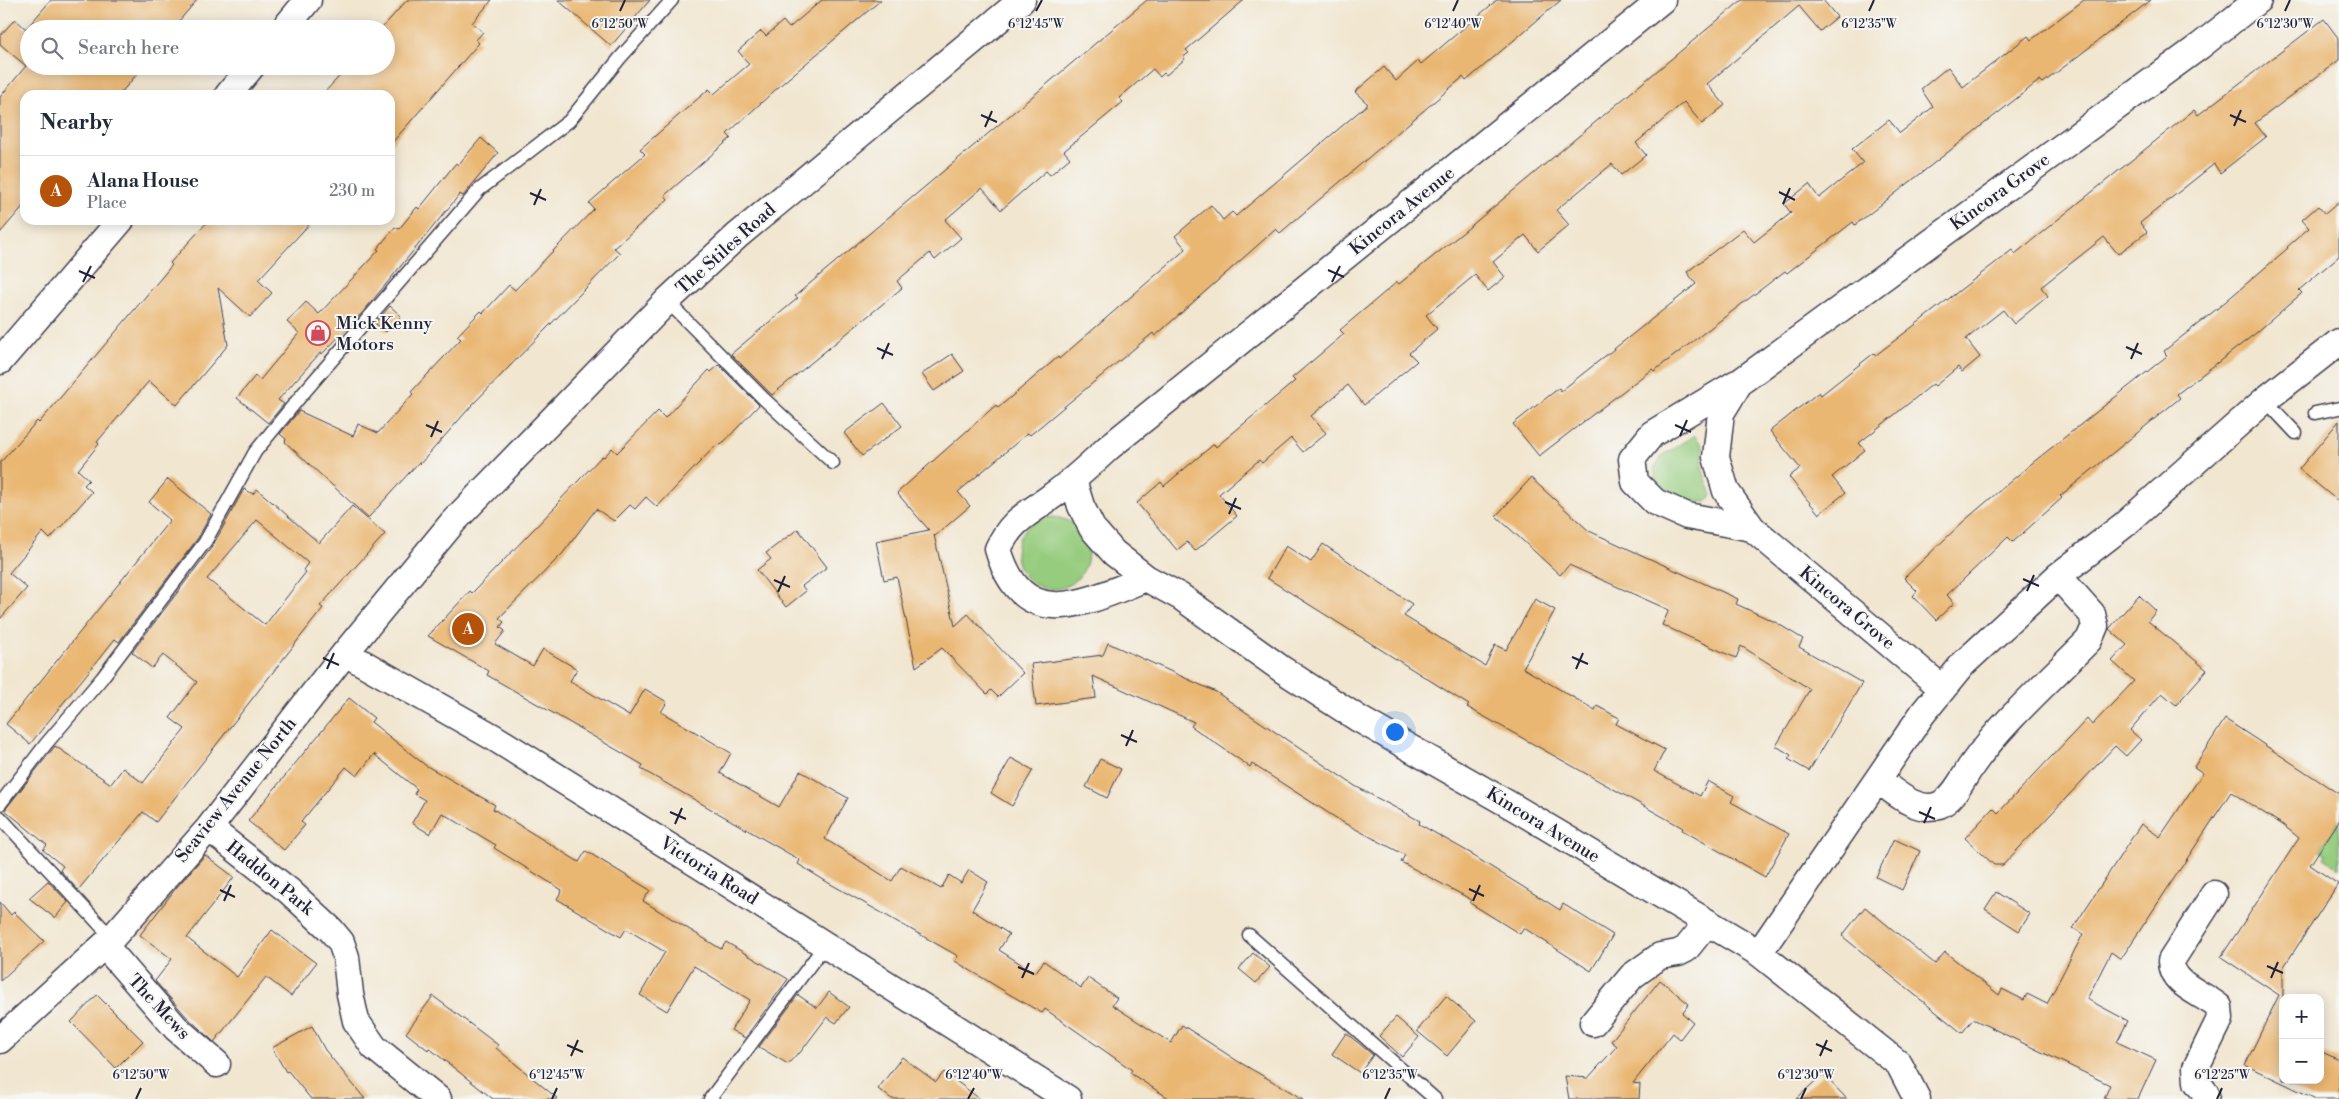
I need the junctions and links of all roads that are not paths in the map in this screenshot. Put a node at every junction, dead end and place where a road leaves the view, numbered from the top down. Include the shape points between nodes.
1 (308, 0) edge
2 (672, 0) edge
3 (1022, 0) edge
4 (1662, 0) edge
5 (2258, 0) edge
6 (291, 20) edge
7 (245, 75) edge
8 (232, 90) edge
9 (117, 225) edge
10 (667, 301) junction
11 (2339, 342) edge
12 (0, 361) edge
13 (1740, 382) junction
14 (2265, 400) junction
15 (2339, 408) edge
16 (2315, 413) dead end
17 (2296, 433) dead end
18 (833, 463) dead end
19 (1073, 480) junction
20 (453, 522) joint
21 (1752, 528) junction
22 (2058, 576) junction
23 (1146, 578) junction
24 (345, 653) junction
25 (1942, 688) junction
26 (1878, 780) junction
27 (0, 804) edge
28 (0, 817) edge
29 (209, 828) junction
30 (2214, 894) dead end
31 (1707, 923) junction
32 (1249, 935) dead end
33 (108, 942) junction
34 (825, 945) junction
35 (1758, 954) junction
36 (1593, 1023) dead end
37 (0, 1040) edge
38 (217, 1064) dead end
39 (1051, 1095) edge
40 (2208, 1097) edge
41 (438, 1099) edge
42 (710, 1099) edge
43 (1435, 1099) edge
44 (1917, 1099) edge

1 - 6 street
2 - 27 lane via 569,121 479,190 300,397 255,452 205,542 102,678
3 - 10 street, The Stiles Road via 737,236
4 - 19 street, Kincora Avenue via 1108,448
5 - 13 street, Kincora Grove via 2200,46
7 - 8 street
9 - 12 street
10 - 18 lane
10 - 20 street, The Stiles Road
11 - 14 street
13 - 21 street, Kincora Grove via 1721,413 1716,457 1726,491
13 - 21 street, Kincora Grove via 1652,434 1632,459 1635,482 1655,502 1687,516
14 - 17 lane
14 - 22 street via 2124,525
15 - 16 lane
19 - 23 street, Kincora Avenue via 1092,528 1114,553
19 - 23 street, Kincora Avenue via 1007,530 998,549 1009,578 1037,602 1061,606 1089,601
20 - 24 street, Seaview Avenue North
21 - 25 street, Kincora Grove
22 - 25 street via 1963,664
22 - 26 street via 2092,614 2095,626 2089,640 1978,756 1949,799 1937,806 1924,806 1910,802
23 - 31 street, Kincora Avenue via 1181,597 1359,719
24 - 29 street, Seaview Avenue North
24 - 34 street, Victoria Road via 493,737
25 - 26 street
26 - 35 street
28 - 33 lane
29 - 33 street, Seaview Avenue North
29 - 41 street, Haddon Park via 289,890 331,930 341,942 346,957 356,1022 374,1047
30 - 40 street via 2171,961 2171,971 2176,979 2219,1007 2220,1019 2196,1068 2197,1082
31 - 35 street, Kincora Avenue
31 - 36 street via 1686,949 1660,956 1632,976
32 - 43 lane
33 - 37 street, Seaview Avenue North
33 - 38 street, The Mews via 176,1028
34 - 39 street, Victoria Road
34 - 42 lane
35 - 44 street, Kincora Avenue via 1899,1064

